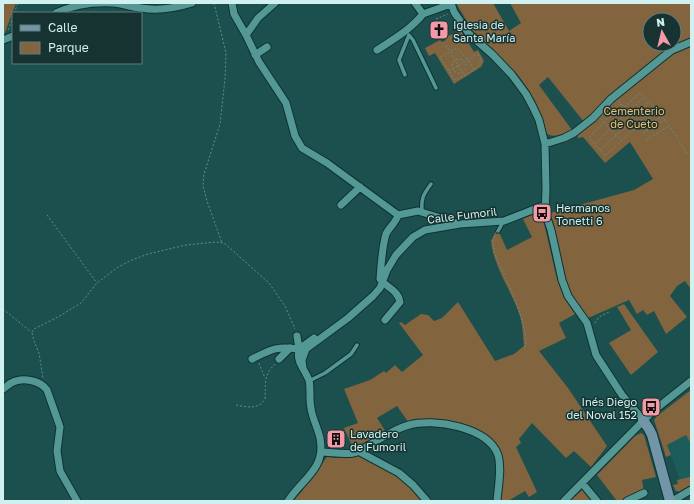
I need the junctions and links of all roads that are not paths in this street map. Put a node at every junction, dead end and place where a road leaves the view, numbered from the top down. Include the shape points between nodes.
1 (192, 3) edge
2 (232, 3) edge
3 (275, 3) edge
4 (415, 3) edge
5 (451, 3) edge
6 (58, 12) edge
7 (424, 14) junction
8 (408, 32) junction
9 (10, 34) edge
10 (246, 35) junction
11 (3, 40) edge
12 (691, 42) edge
13 (267, 47) dead end
14 (377, 50) dead end
15 (255, 55) junction
16 (405, 75) dead end
17 (436, 88) dead end
18 (545, 144) junction
19 (431, 184) dead end
20 (360, 187) junction
21 (341, 205) dead end
22 (545, 205) junction
23 (422, 212) junction
24 (398, 215) junction
25 (504, 221) junction
26 (460, 224) junction
27 (498, 230) road end
28 (382, 283) junction
29 (385, 320) dead end
30 (334, 328) junction
31 (297, 336) road end
32 (357, 345) dead end
33 (290, 348) junction
34 (298, 349) junction
35 (254, 358) road end
36 (279, 359) road end
37 (303, 368) junction
38 (309, 381) junction
39 (691, 381) edge
40 (3, 389) edge
41 (643, 420) junction
42 (321, 452) junction
43 (358, 452) junction
44 (582, 483) junction
45 (691, 490) edge
46 (644, 493) dead end
47 (77, 501) edge
48 (288, 501) edge
49 (427, 501) edge
50 (497, 501) edge
51 (564, 501) edge
52 (597, 501) edge
53 (628, 501) edge
54 (671, 501) edge

1 - 6 street via 161,9 113,3 84,4
2 - 10 street via 234,14
3 - 10 street via 258,18
4 - 7 street
5 - 7 street
5 - 18 street via 469,34 512,75 526,94 539,120
7 - 8 street
8 - 14 street
8 - 16 lane via 399,60
8 - 17 lane
9 - 11 street
10 - 15 street
12 - 18 street via 672,50 611,99 574,133
13 - 15 street
15 - 20 street via 286,103 295,136 302,148
18 - 22 street
19 - 23 lane via 421,200
20 - 21 street
20 - 24 street
22 - 25 street, Calle Fumoril
22 - 41 street via 568,296 587,323 594,350 603,366
23 - 24 street
23 - 26 street
24 - 28 street via 385,238 380,279
25 - 26 street, Calle Fumoril
25 - 27 lane
26 - 28 street, Calle Fumoril via 420,232 396,255
28 - 29 street via 400,299 399,304
28 - 30 street, Calle Fumoril via 373,296
30 - 34 street, Calle Fumoril
30 - 37 street, Calle Fumoril via 306,349 302,360
31 - 34 street
32 - 38 lane via 351,354 325,374
33 - 34 street
33 - 35 street via 277,348
33 - 36 street
34 - 37 street via 297,356
37 - 38 street
38 - 42 street via 311,408 319,434
39 - 41 street
40 - 47 street via 18,380 44,386 60,427 57,451 60,470
41 - 44 street
41 - 54 main road via 652,435
42 - 43 street
42 - 48 street via 316,466
43 - 49 street via 399,473
43 - 50 street via 410,425 444,424 468,429 481,435 497,453 500,467
44 - 51 street
44 - 52 street
45 - 54 street
46 - 53 street

